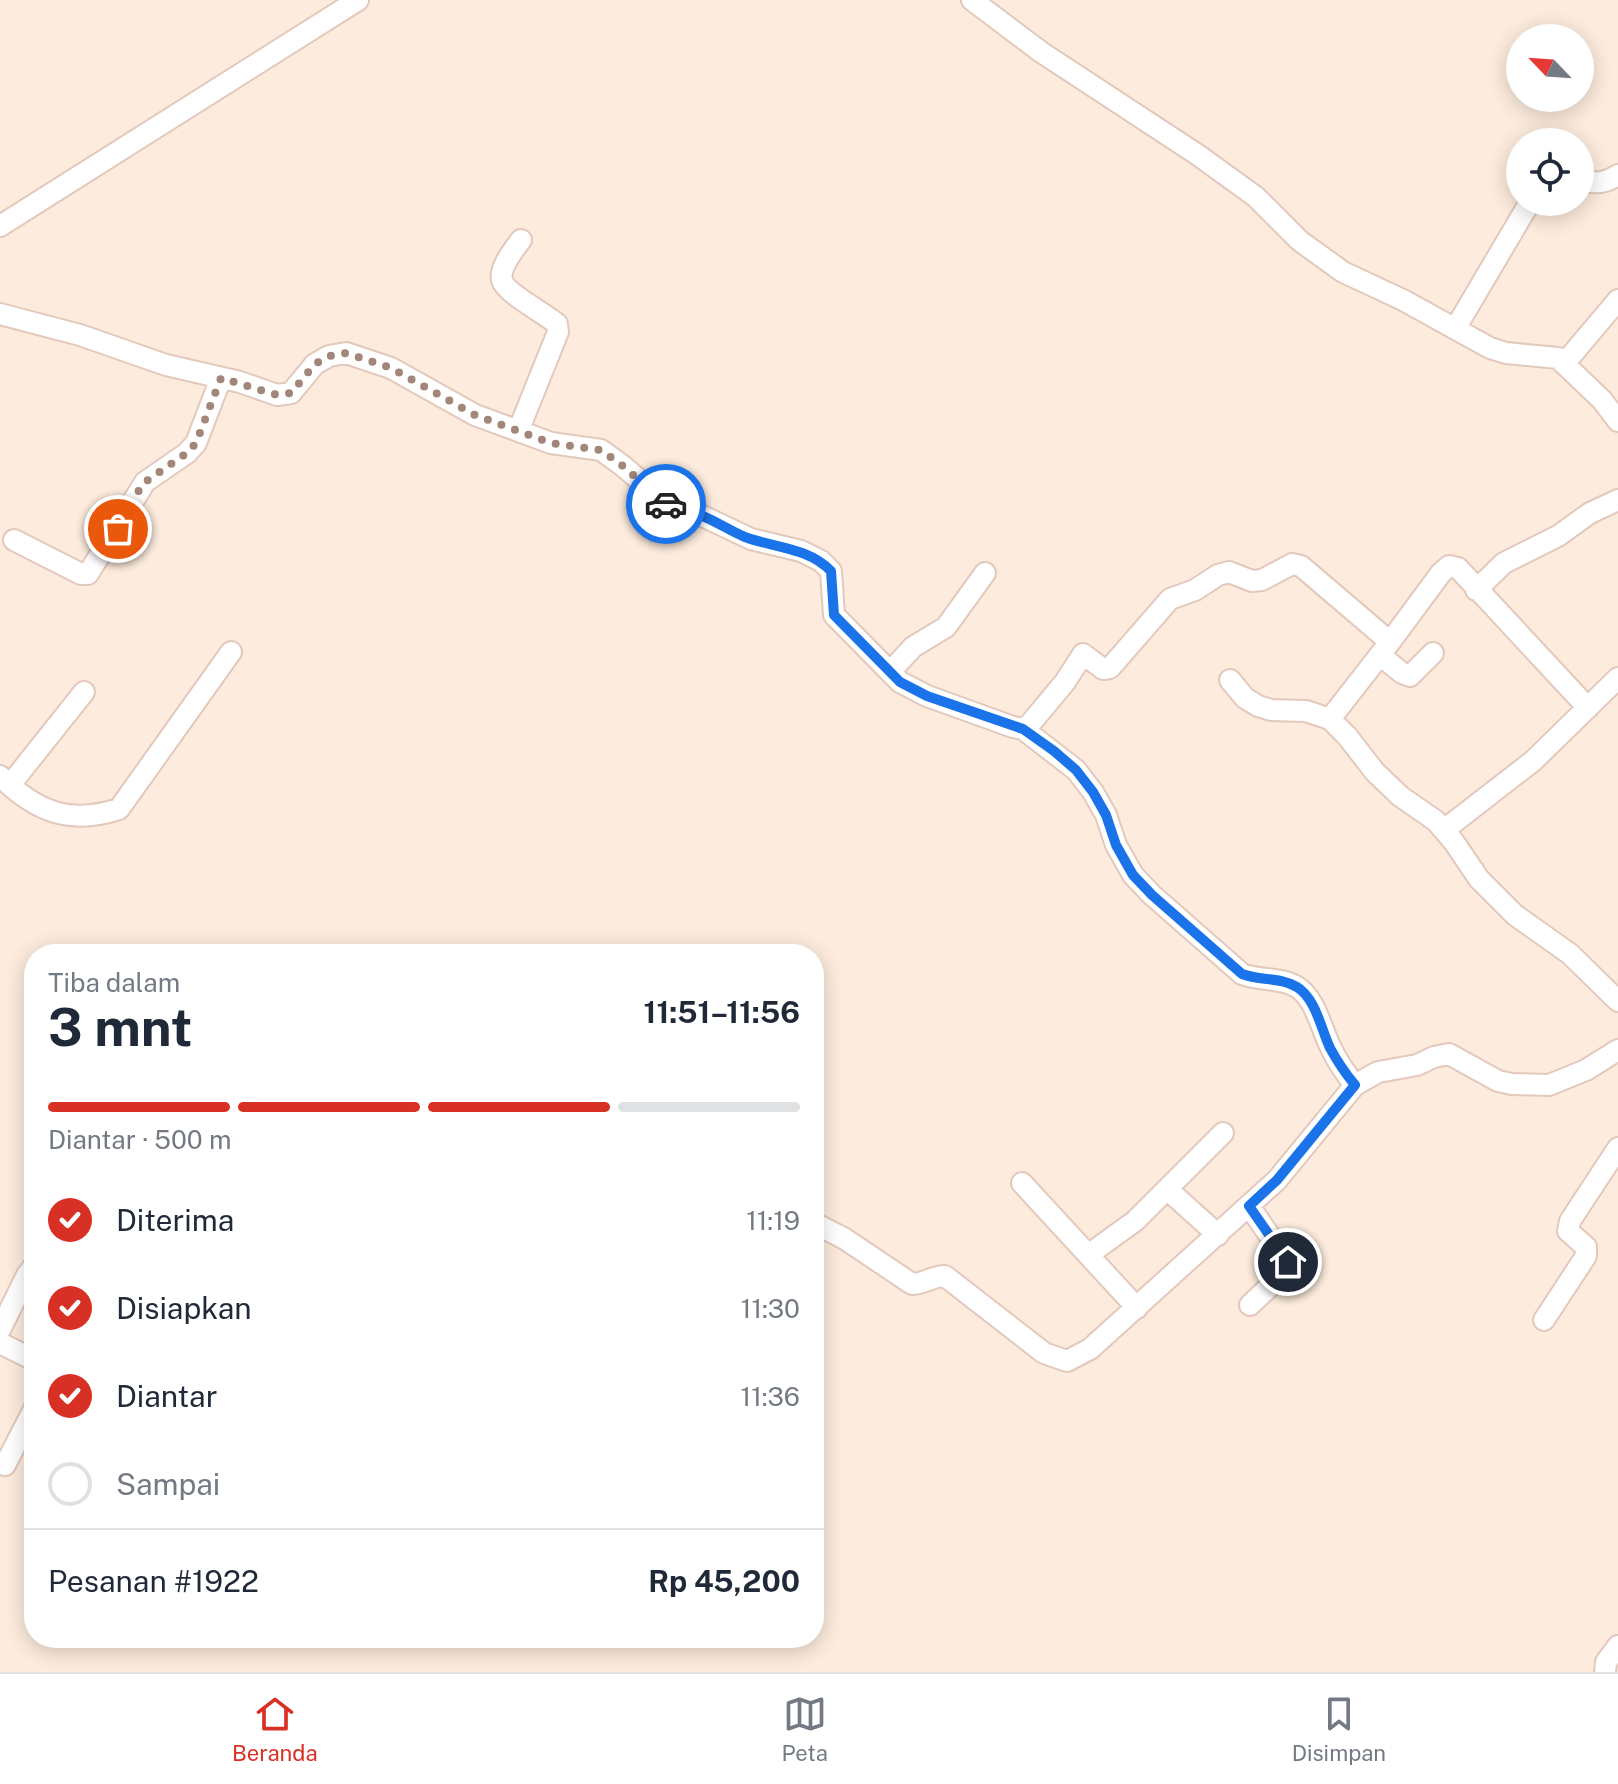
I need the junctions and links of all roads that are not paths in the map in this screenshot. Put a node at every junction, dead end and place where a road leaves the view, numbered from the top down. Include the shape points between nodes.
1 (358, 0) edge
2 (972, 0) edge
3 (1618, 175) edge
4 (1594, 184) edge
5 (1522, 216) edge
6 (0, 226) edge
7 (521, 240) dead end
8 (1618, 300) edge
9 (0, 314) edge
10 (1455, 329) junction
11 (1564, 364) junction
12 (221, 378) junction
13 (1618, 421) edge
14 (519, 429) junction
15 (1618, 500) edge
16 (14, 540) dead end
17 (985, 573) dead end
18 (1476, 590) junction
19 (1385, 648) junction
20 (231, 652) dead end
21 (1433, 653) dead end
22 (890, 672) junction
23 (1618, 678) edge
24 (1230, 680) dead end
25 (84, 692) dead end
26 (1588, 708) junction
27 (1330, 719) junction
28 (1023, 729) junction
29 (5, 780) edge
30 (1444, 830) junction
31 (1618, 1001) edge
32 (1618, 1050) edge
33 (1355, 1085) junction
34 (1223, 1133) dead end
35 (1618, 1148) edge
36 (1022, 1183) dead end
37 (1167, 1189) junction
38 (1249, 1206) junction
39 (824, 1228) edge
40 (1218, 1235) junction
41 (1088, 1255) junction
42 (24, 1281) edge
43 (1250, 1305) dead end
44 (1137, 1308) junction
45 (1544, 1320) dead end
46 (0, 1330) edge
47 (0, 1343) edge
48 (24, 1355) edge
49 (24, 1428) edge
50 (5, 1465) dead end
51 (1618, 1646) edge
52 (1605, 1672) edge

1 - 6 street
2 - 10 street via 1256,197 1300,241 1343,272
3 - 4 street
5 - 10 street
7 - 14 street via 502,281 557,324 558,332
8 - 11 street
9 - 12 street
10 - 11 street via 1490,348 1558,358
11 - 13 street
12 - 14 street via 277,395 291,393 315,364 346,353 391,368 475,415
12 - 16 street via 196,443 145,482 88,574
14 - 22 street via 551,443 601,450 675,511 696,513 751,539 821,561 831,571 834,615
15 - 18 street via 1504,563
17 - 22 street via 946,627 913,647
18 - 19 street via 1458,568 1449,566
18 - 26 street
19 - 21 street via 1410,676
19 - 27 street
19 - 28 street via 1301,566 1286,565 1252,581 1229,572 1170,599 1110,668 1103,669 1083,654
20 - 29 street via 119,809 73,817 46,811
22 - 28 street via 927,696
23 - 26 street
24 - 27 street via 1258,706
25 - 29 street
26 - 30 street via 1533,761
27 - 30 street via 1375,772
28 - 33 street via 1076,770 1106,815 1133,875 1152,895 1242,974 1283,980 1300,989
30 - 31 street via 1515,915 1570,954
32 - 33 street via 1549,1085 1498,1081 1449,1054 1378,1072
33 - 38 street
34 - 37 street
35 - 45 street via 1570,1221 1568,1231 1586,1247 1586,1256
36 - 41 street
37 - 40 street
37 - 41 street via 1135,1221
38 - 40 street
38 - 43 street via 1288,1262 1283,1274
39 - 44 street via 912,1284 945,1276 1044,1353 1067,1361 1090,1349
40 - 44 street
41 - 44 street
42 - 46 street
47 - 48 street
49 - 50 street
51 - 52 street

